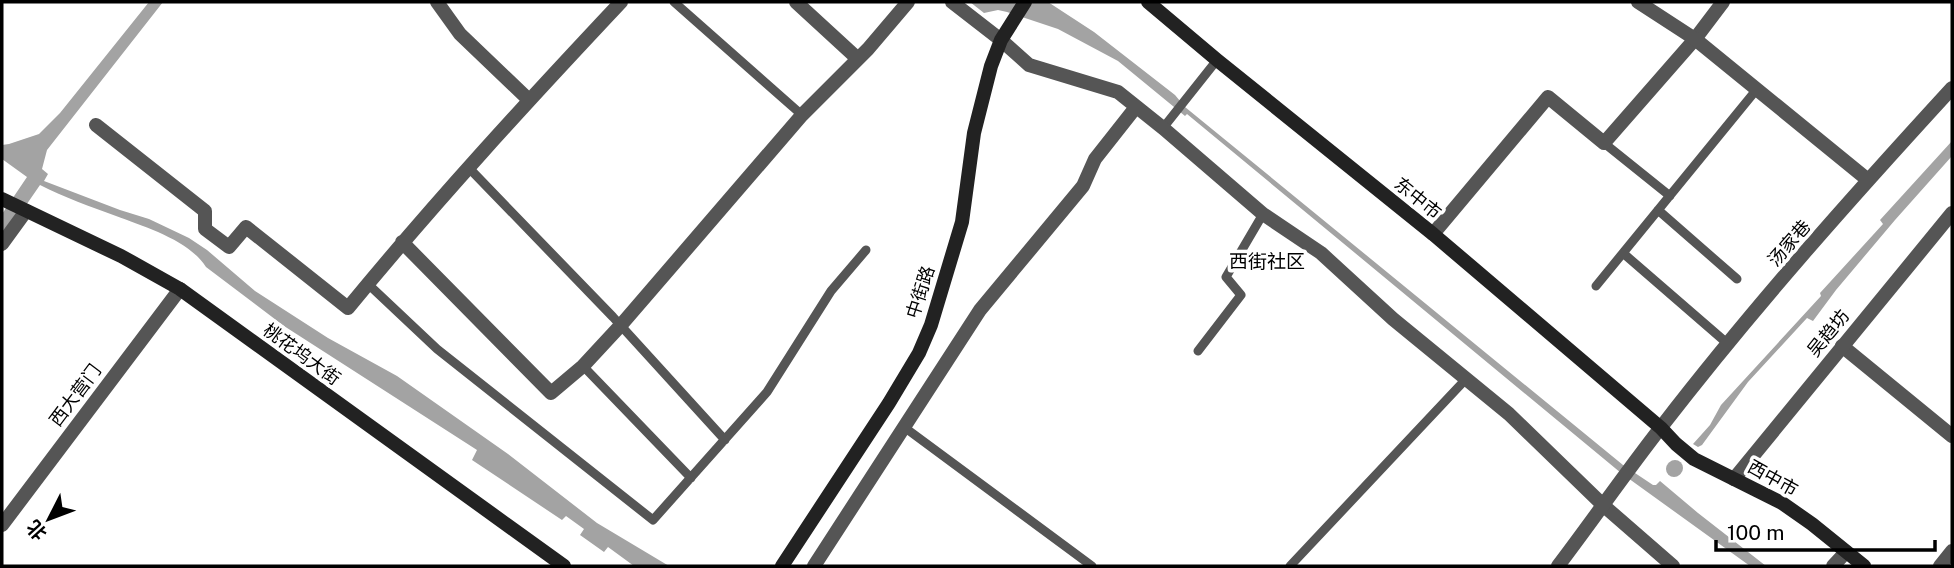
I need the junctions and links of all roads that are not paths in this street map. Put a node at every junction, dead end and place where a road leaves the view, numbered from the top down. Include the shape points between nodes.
1 (437, 2) edge
2 (621, 2) edge
3 (674, 2) edge
4 (796, 2) edge
5 (908, 2) edge
6 (952, 2) edge
7 (1025, 2) edge
8 (1148, 2) edge
9 (1638, 2) edge
10 (1723, 2) edge
11 (1695, 39) junction
12 (1001, 40) junction
13 (858, 59) junction
14 (1217, 60) junction
15 (1952, 88) edge
16 (1756, 89) junction
17 (529, 100) junction
18 (1136, 107) junction
19 (803, 115) junction
20 (1167, 122) junction
21 (96, 125) dead end
22 (1604, 143) junction
23 (468, 167) junction
24 (1868, 180) junction
25 (1670, 196) junction
26 (4, 200) edge
27 (24, 210) junction
28 (1658, 210) junction
29 (1952, 213) edge
30 (1263, 214) junction
31 (1433, 234) junction
32 (402, 242) junction
33 (2, 244) edge
34 (866, 250) dead end
35 (1623, 253) junction
36 (1737, 279) dead end
37 (368, 284) junction
38 (1596, 286) dead end
39 (180, 289) junction
40 (621, 325) junction
41 (1728, 344) junction
42 (1842, 346) junction
43 (1198, 351) dead end
44 (583, 366) junction
45 (1466, 379) junction
46 (904, 427) junction
47 (1661, 428) junction
48 (1952, 436) edge
49 (725, 440) junction
50 (691, 478) junction
51 (1734, 479) junction
52 (1604, 506) junction
53 (2, 525) edge
54 (1952, 551) edge
55 (1846, 552) junction
56 (564, 566) edge
57 (782, 566) edge
58 (814, 566) edge
59 (1093, 566) edge
60 (1290, 566) edge
61 (1558, 566) edge
62 (1673, 566) edge
63 (1833, 566) edge
64 (1864, 566) edge
65 (1940, 566) edge

1 - 17 street via 460,34
2 - 17 street
3 - 19 lane
4 - 13 street
5 - 13 street
6 - 12 street
7 - 12 main road, 中街路
8 - 14 main road, 东中市
9 - 11 street
10 - 11 street
11 - 16 street
11 - 22 street
12 - 18 street via 1029,65 1118,92
12 - 57 main road, 中街路 via 974,133 962,222 931,325 889,402
13 - 19 street
14 - 20 lane
14 - 31 main road, 东中市
15 - 24 street, 汤家巷
16 - 24 street
16 - 25 lane
17 - 23 street
18 - 20 street
18 - 46 street via 1095,159 1083,186 980,310
19 - 40 street
20 - 30 street
21 - 37 street via 205,211 205,229 229,247 246,227 348,308
22 - 25 lane
22 - 31 street via 1548,97
23 - 32 street
23 - 40 lane
24 - 41 street, 汤家巷
25 - 28 lane
26 - 27 main road, 桃花坞大街
27 - 33 street
27 - 39 main road, 桃花坞大街
28 - 35 lane
28 - 36 lane
29 - 42 street, 吴趋坊
30 - 43 lane via 1226,277 1241,295
30 - 45 street via 1321,253
31 - 47 main road, 东中市
32 - 37 street
32 - 44 street via 551,393
34 - 49 lane via 831,291 767,392
35 - 38 lane
35 - 41 lane
37 - 50 lane via 437,348 653,520
39 - 53 street, 西大营门
39 - 56 main road, 桃花坞大街
40 - 44 street
40 - 49 lane
41 - 47 street, 汤家巷
42 - 48 street
42 - 51 street, 吴趋坊
44 - 50 lane
45 - 52 street
45 - 60 lane
46 - 58 street
46 - 59 lane
47 - 51 main road, 西中市 via 1694,459
47 - 52 street, 汤家巷
49 - 50 lane
51 - 55 main road, 西中市 via 1782,503
52 - 61 street, 汤家巷
52 - 62 street
54 - 65 street
55 - 63 street
55 - 64 main road, 西中市

